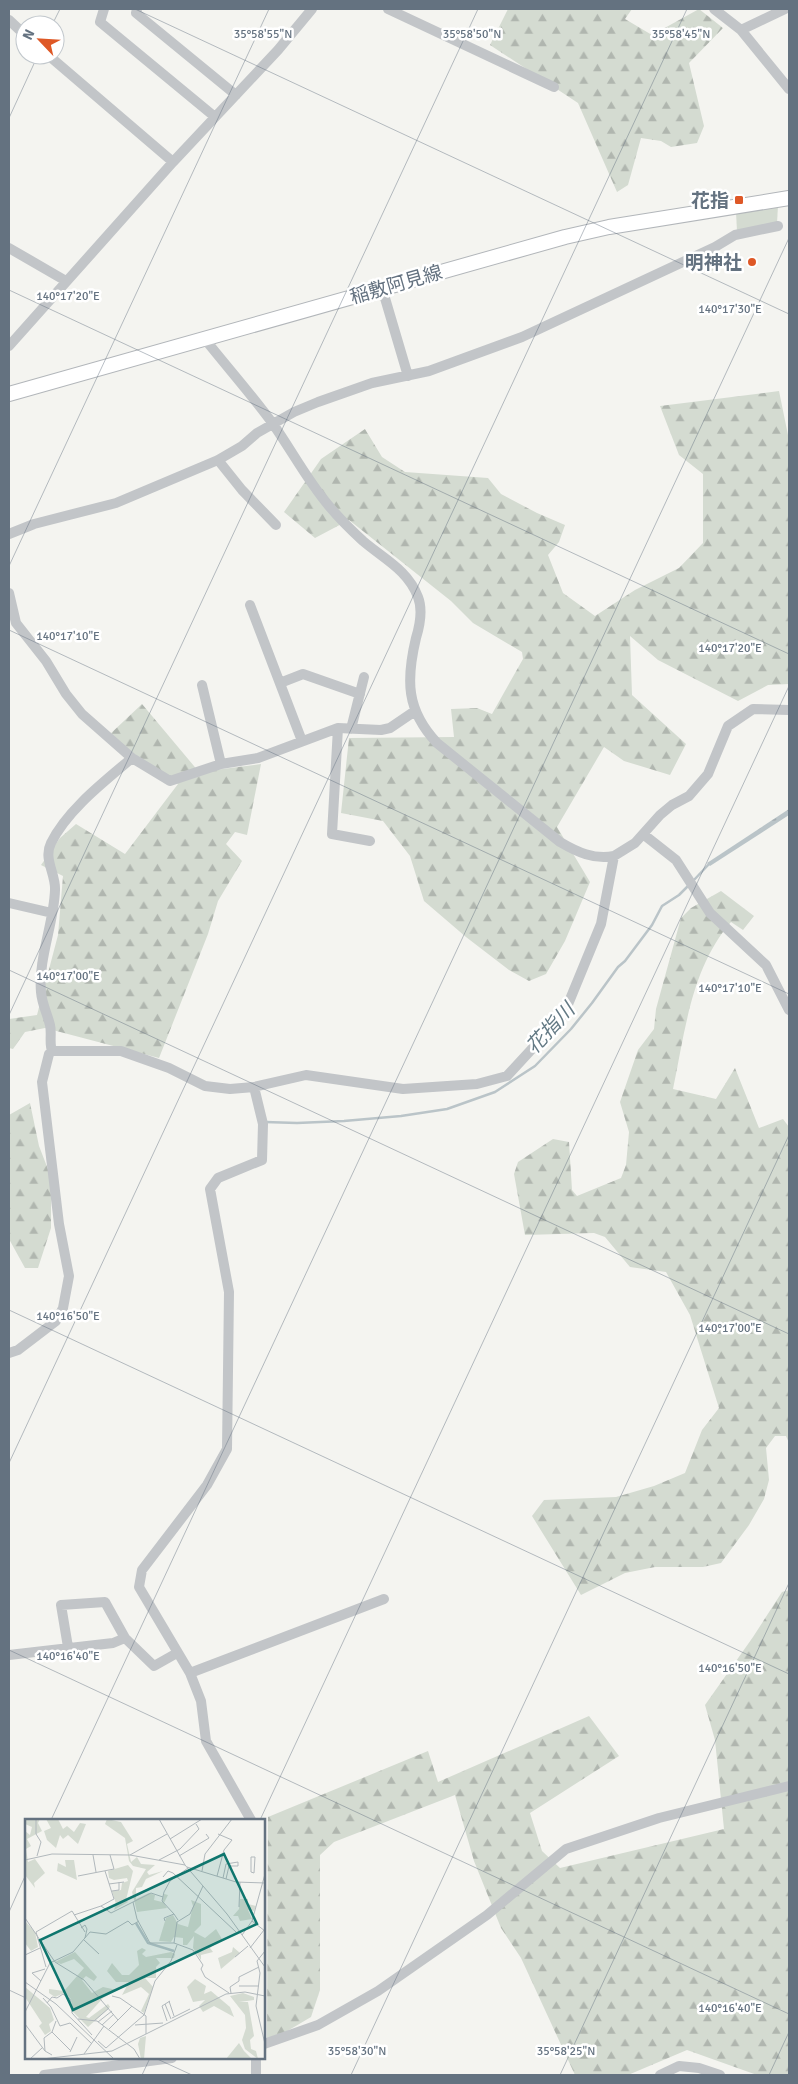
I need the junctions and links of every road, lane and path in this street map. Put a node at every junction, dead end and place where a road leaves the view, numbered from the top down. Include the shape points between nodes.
1 (104, 9) edge
2 (137, 9) edge
3 (312, 9) edge
4 (388, 9) edge
5 (714, 9) edge
6 (785, 9) edge
7 (741, 30) junction
8 (60, 65) edge
9 (554, 87) dead end
10 (789, 89) edge
11 (236, 95) junction
12 (214, 118) junction
13 (174, 162) junction
14 (789, 198) edge
15 (778, 226) dead end
16 (9, 248) edge
17 (66, 281) junction
18 (382, 288) junction
19 (204, 338) junction
20 (9, 346) edge
21 (408, 376) junction
22 (9, 394) edge
23 (273, 425) junction
24 (218, 460) junction
25 (276, 525) dead end
26 (9, 534) edge
27 (9, 593) edge
28 (250, 605) dead end
29 (364, 677) dead end
30 (280, 683) junction
31 (202, 685) dead end
32 (360, 694) junction
33 (789, 710) edge
34 (416, 711) junction
35 (338, 728) junction
36 (351, 728) junction
37 (302, 741) junction
38 (132, 758) junction
39 (221, 764) junction
40 (643, 834) junction
41 (370, 842) dead end
42 (614, 856) junction
43 (9, 903) edge
44 (52, 913) junction
45 (789, 1010) edge
46 (52, 1051) junction
47 (254, 1087) junction
48 (9, 1354) edge
49 (384, 1599) dead end
50 (125, 1638) junction
51 (68, 1647) junction
52 (177, 1653) junction
53 (9, 1654) edge
54 (190, 1673) junction
55 (789, 1786) edge
56 (250, 1819) edge
57 (265, 2044) edge
58 (164, 2059) edge
59 (256, 2059) edge
60 (44, 2075) edge
61 (256, 2075) edge
62 (660, 2075) edge
63 (720, 2075) edge

1 - 12 street via 100,22
2 - 11 street via 136,13
3 - 11 street
4 - 9 street
5 - 7 street
6 - 7 street
7 - 10 street
8 - 13 street
11 - 12 street
12 - 13 street
13 - 17 street
14 - 18 main road, 稲敷阿見線 via 609,227
15 - 21 street via 735,235 522,337
16 - 17 street
17 - 20 street
18 - 19 main road, 稲敷阿見線
18 - 21 street
19 - 22 main road, 稲敷阿見線
19 - 23 street
21 - 23 street via 372,383 318,402
23 - 24 street
23 - 34 street via 329,506 363,541 402,571 416,590 421,612 409,668
24 - 25 street
24 - 26 street via 116,503 34,524
27 - 38 street via 16,623 46,661 66,694 92,724
28 - 30 street
29 - 32 street
30 - 32 street via 303,674
30 - 37 street
31 - 39 street
32 - 36 street
33 - 40 street via 753,709 728,726 708,774 689,796 672,804
34 - 36 street via 390,728
34 - 42 street via 437,743 560,842 588,855
35 - 36 street
35 - 37 street
35 - 41 street via 332,834
37 - 39 street via 258,758
38 - 39 street via 170,781
38 - 44 street via 76,810 51,842 48,860 55,883
40 - 42 street
40 - 45 street via 676,860 710,913 766,965
42 - 47 street via 601,924 564,1014 507,1076 477,1084 403,1089 306,1075
43 - 44 street
44 - 46 street via 40,990 50,1026
46 - 47 street via 121,1051 169,1068 205,1086
46 - 48 street via 42,1082 69,1276 63,1308 56,1321
47 - 52 street via 263,1124 262,1160 218,1178 210,1189 229,1292 227,1449 208,1485 142,1570 139,1586
49 - 54 street
50 - 51 street via 112,1643
50 - 51 street via 106,1602 61,1605
50 - 52 street via 154,1666
51 - 53 street
52 - 54 street
54 - 56 street via 201,1701 206,1741
55 - 57 street via 660,1818 566,1849 487,1915 378,1991 318,2025
58 - 60 street
59 - 61 street
62 - 63 street via 679,2066

